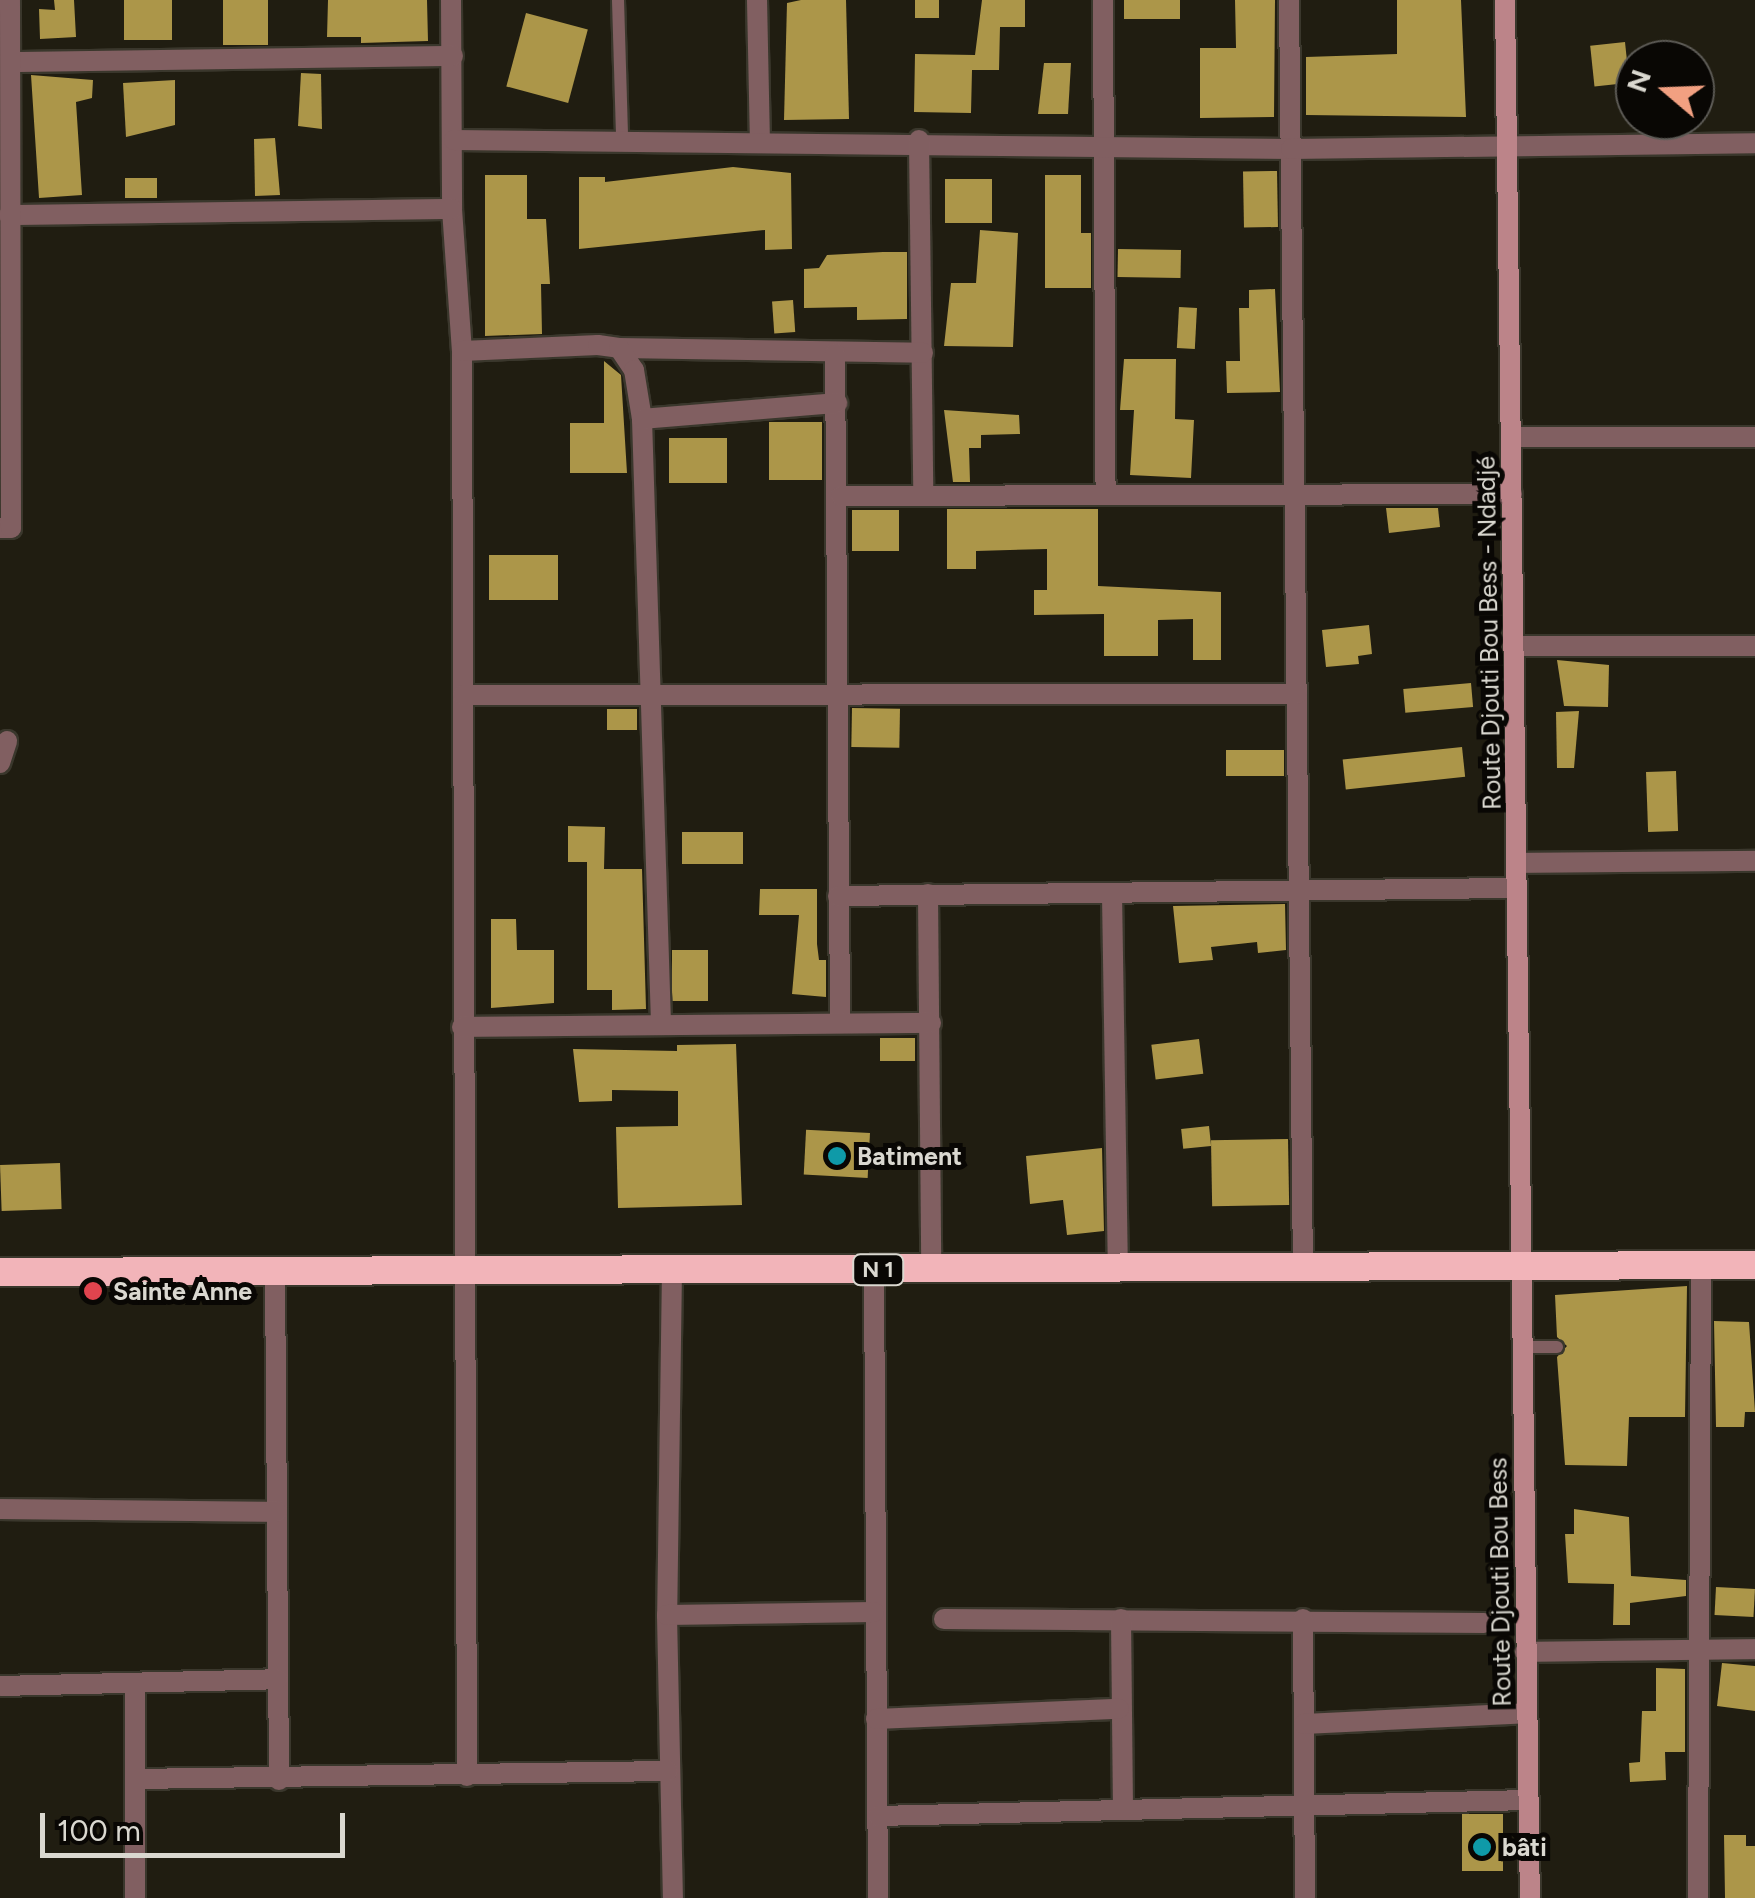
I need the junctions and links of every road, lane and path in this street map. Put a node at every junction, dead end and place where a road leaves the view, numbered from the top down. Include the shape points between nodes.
1 (10, 0) edge
2 (451, 0) edge
3 (618, 0) edge
4 (757, 0) edge
5 (1102, 0) edge
6 (1289, 0) edge
7 (1506, 0) edge
8 (453, 56) junction
9 (11, 62) junction
10 (5, 98) edge
11 (622, 138) junction
12 (454, 140) junction
13 (919, 140) junction
14 (760, 141) junction
15 (1755, 143) edge
16 (1105, 146) junction
17 (1507, 146) junction
18 (1290, 149) junction
19 (452, 209) junction
20 (10, 215) junction
21 (619, 348) junction
22 (462, 351) junction
23 (835, 353) junction
24 (923, 353) junction
25 (837, 403) junction
26 (642, 419) junction
27 (1511, 437) junction
28 (1755, 437) edge
29 (923, 492) junction
30 (1106, 493) junction
31 (1294, 494) junction
32 (1512, 494) junction
33 (841, 496) junction
34 (0, 528) edge
35 (1514, 646) junction
36 (1755, 646) edge
37 (649, 694) junction
38 (1296, 694) junction
39 (463, 695) junction
40 (841, 695) junction
41 (8, 741) dead end
42 (0, 763) edge
43 (1755, 861) edge
44 (1516, 863) junction
45 (1298, 887) junction
46 (1517, 888) junction
47 (928, 894) junction
48 (1112, 894) junction
49 (838, 896) junction
50 (840, 1022) junction
51 (931, 1023) junction
52 (661, 1026) junction
53 (462, 1027) junction
54 (1701, 1265) junction
55 (1755, 1265) edge
56 (1302, 1266) junction
57 (1522, 1266) junction
58 (1118, 1268) junction
59 (672, 1269) junction
60 (276, 1270) junction
61 (462, 1270) junction
62 (874, 1270) junction
63 (930, 1270) junction
64 (0, 1272) edge
65 (1523, 1347) junction
66 (1557, 1347) dead end
67 (0, 1509) edge
68 (277, 1512) junction
69 (874, 1612) junction
70 (667, 1615) junction
71 (1121, 1618) junction
72 (944, 1619) dead end
73 (1303, 1620) junction
74 (1484, 1623) dead end
75 (1702, 1649) junction
76 (1755, 1649) edge
77 (1526, 1652) junction
78 (278, 1679) junction
79 (0, 1686) edge
80 (135, 1686) junction
81 (1119, 1709) junction
82 (1526, 1713) junction
83 (876, 1719) junction
84 (1304, 1724) junction
85 (668, 1771) junction
86 (467, 1776) junction
87 (135, 1780) junction
88 (279, 1780) junction
89 (1528, 1800) junction
90 (1305, 1804) junction
91 (1122, 1807) junction
92 (878, 1816) junction
93 (135, 1898) edge
94 (673, 1898) edge
95 (878, 1898) edge
96 (1305, 1898) edge
97 (1530, 1898) edge
98 (1698, 1898) edge

1 - 9 street
2 - 8 street
3 - 11 lane
4 - 14 street
5 - 16 street
6 - 18 street
7 - 17 main road, Route Djouti Bou Bess - Ndadjé
8 - 9 street
8 - 12 street
9 - 10 street
10 - 20 street
11 - 12 street
11 - 14 street
12 - 19 street
13 - 14 street
13 - 16 street
13 - 24 street
15 - 17 street
16 - 18 street
16 - 30 street
17 - 18 street
17 - 27 main road, Route Djouti Bou Bess - Ndadjé
18 - 31 street
19 - 20 street
19 - 22 street
20 - 34 street via 11,528
21 - 22 street
21 - 23 street
21 - 26 street via 634,370
22 - 39 street
23 - 24 street
23 - 25 street
24 - 29 street
25 - 26 street
25 - 33 street
26 - 37 street
27 - 28 street
27 - 32 main road, Route Djouti Bou Bess - Ndadjé
29 - 30 street
29 - 33 street
30 - 31 street
31 - 32 street
31 - 38 street
32 - 35 main road, Route Djouti Bou Bess - Ndadjé
33 - 40 street
35 - 36 street
35 - 44 main road, Route Djouti Bou Bess - Ndadjé
37 - 39 street
37 - 40 street
37 - 52 street
38 - 40 street
38 - 45 street
39 - 53 street
40 - 49 street
41 - 42 street
43 - 44 street
44 - 46 main road, Route Djouti Bou Bess - Ndadjé
45 - 46 street
45 - 48 street
45 - 56 street
46 - 57 main road, Route Djouti Bou Bess - Ndadjé
47 - 48 street
47 - 49 street
47 - 51 street
48 - 58 street
49 - 50 street
50 - 51 street
50 - 52 street
51 - 63 street
52 - 53 street
53 - 61 street
54 - 55 highway, N 1
54 - 57 highway, N 1 via 1649,1277
54 - 75 street
56 - 57 highway, N 1
56 - 58 highway, N 1
57 - 65 main road, Route Djouti Bou Bess
58 - 63 highway, N 1
59 - 61 highway, N 1
59 - 62 highway, N 1
59 - 70 street
60 - 61 highway, N 1
60 - 64 highway, N 1
60 - 68 street
61 - 86 street
62 - 63 highway, N 1
62 - 69 street
65 - 66 lane
65 - 77 main road, Route Djouti Bou Bess
67 - 68 street
68 - 78 street
69 - 70 street
69 - 83 street
70 - 85 street
71 - 72 street
71 - 73 street
71 - 81 street
73 - 74 street
73 - 84 street
75 - 76 street
75 - 77 street
75 - 98 street
77 - 82 main road, Route Djouti Bou Bess
78 - 80 street
78 - 88 street
79 - 80 street
80 - 87 street
81 - 83 street
81 - 91 street
82 - 84 street
82 - 89 main road, Route Djouti Bou Bess
83 - 92 street
84 - 90 street
85 - 86 street
85 - 94 street
86 - 88 street
87 - 88 street
87 - 93 street
89 - 90 street
89 - 97 main road, Route Djouti Bou Bess
90 - 91 street
90 - 96 street
91 - 92 street
92 - 95 street

